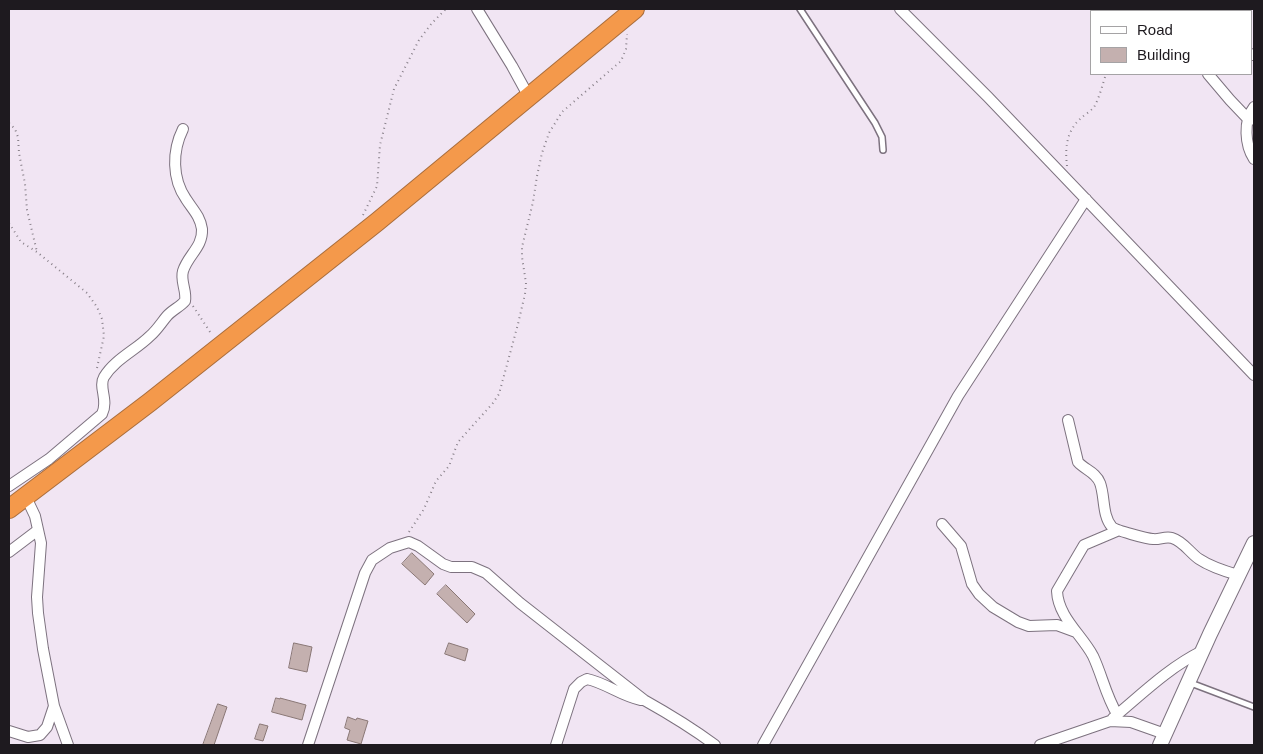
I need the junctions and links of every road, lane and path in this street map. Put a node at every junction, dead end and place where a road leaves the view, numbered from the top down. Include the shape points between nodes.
1 (446, 9) edge
2 (477, 9) edge
3 (800, 9) edge
4 (900, 9) edge
5 (630, 13) edge
6 (1106, 75) edge
7 (1209, 75) edge
8 (529, 97) junction
9 (1254, 107) edge
10 (1252, 119) edge
11 (9, 123) edge
12 (183, 130) dead end
13 (883, 150) dead end
14 (1254, 158) edge
15 (1068, 180) junction
16 (1086, 200) junction
17 (9, 223) edge
18 (356, 239) junction
19 (38, 252) junction
20 (186, 299) junction
21 (224, 344) junction
22 (1254, 376) edge
23 (102, 385) junction
24 (1068, 420) dead end
25 (9, 486) edge
26 (26, 496) junction
27 (9, 509) edge
28 (942, 524) dead end
29 (38, 530) junction
30 (1117, 531) junction
31 (401, 544) junction
32 (1253, 549) edge
33 (9, 552) edge
34 (1238, 575) junction
35 (1076, 632) junction
36 (1202, 652) junction
37 (1188, 682) junction
38 (644, 700) junction
39 (54, 706) junction
40 (1254, 707) edge
41 (1113, 718) junction
42 (9, 731) edge
43 (1162, 740) edge
44 (68, 745) edge
45 (308, 745) edge
46 (556, 745) edge
47 (715, 745) edge
48 (763, 745) edge
49 (1040, 745) edge

1 - 18 path via 419,40 394,89 380,145 377,186
2 - 8 street
3 - 13 lane via 875,123 882,137
4 - 15 street
5 - 8 highway
5 - 31 path via 621,61 562,112 542,153 522,247 525,294 498,394 458,442 449,466 436,481 424,510
6 - 15 path via 1093,109 1078,121 1070,134 1065,150
7 - 10 street
8 - 18 highway
9 - 10 street via 1250,112
10 - 14 street via 1246,130 1249,151
11 - 19 path via 18,137 27,210
12 - 20 street via 175,155 178,182 185,199 197,214 202,236 183,270
15 - 16 street
16 - 22 street
16 - 48 street via 958,396
17 - 19 path via 21,242
18 - 21 highway
19 - 23 path via 87,293 100,313 104,336 97,366
20 - 21 path via 210,333
20 - 23 street via 150,337 107,372
21 - 26 highway
23 - 25 street via 105,401 102,414
24 - 30 street via 1078,462 1100,481 1107,516
26 - 27 highway
26 - 29 street
28 - 35 street via 961,546 972,584 993,606 1029,626 1057,625
29 - 33 street
29 - 39 street via 41,543 38,613
30 - 34 street via 1153,540 1177,540 1212,567
30 - 35 street via 1084,545 1057,591
31 - 38 street via 409,542 418,546 451,567 472,567 486,573
31 - 45 street via 372,560 364,573
32 - 34 main road
34 - 36 main road
35 - 41 street via 1093,656
36 - 37 main road
36 - 41 street via 1170,670
37 - 40 lane
37 - 43 main road
38 - 46 street via 630,697 598,681 587,679 581,682 574,689
38 - 47 street
39 - 42 street via 40,735 28,737
39 - 44 street
41 - 43 street via 1131,722
41 - 49 street

